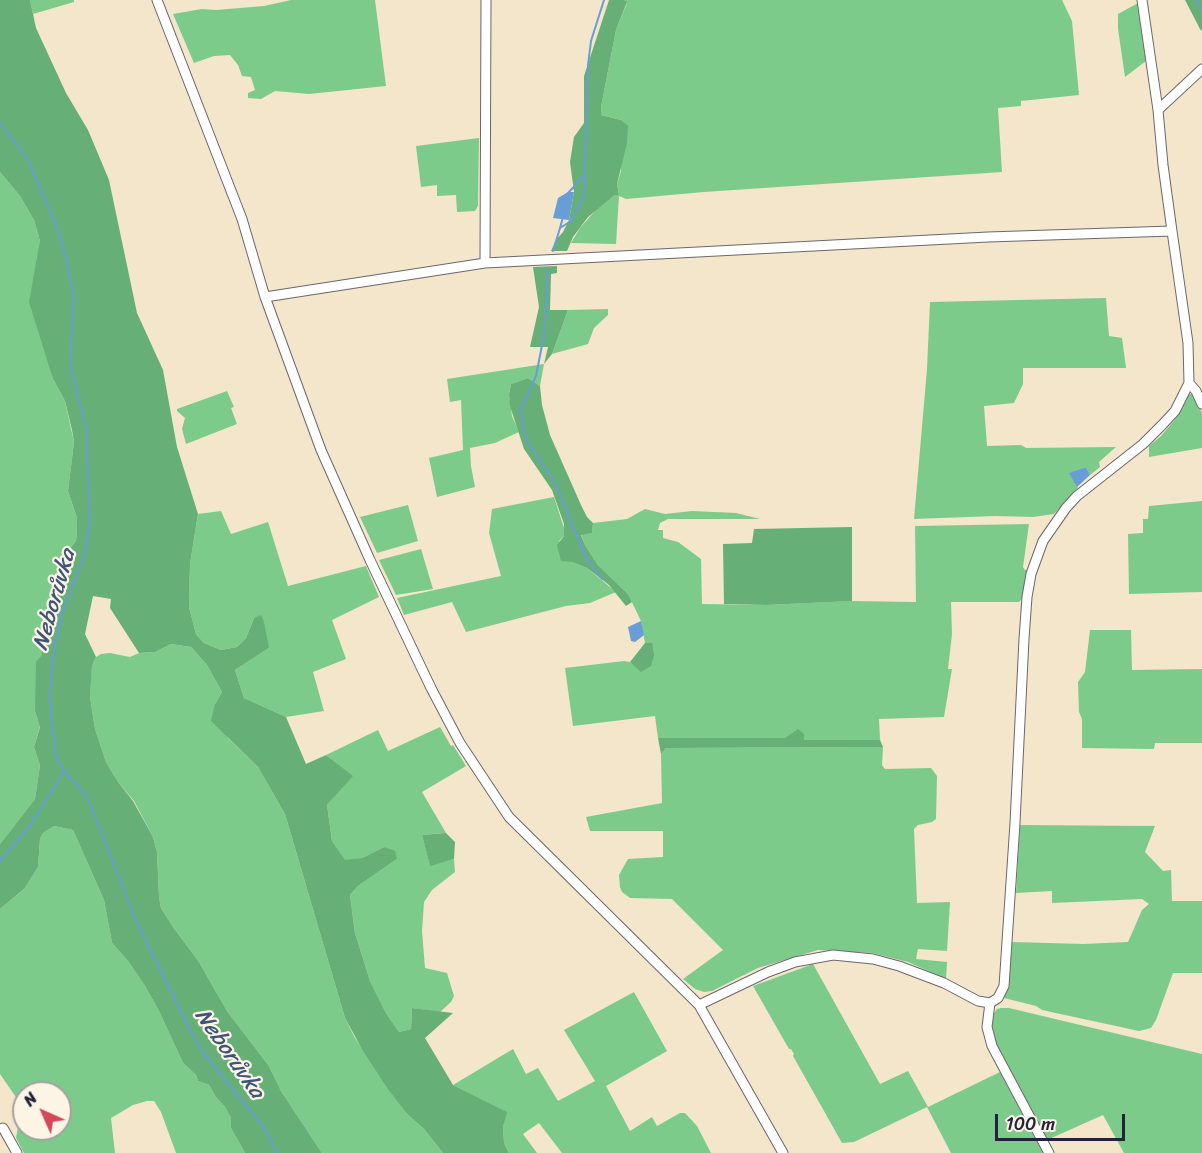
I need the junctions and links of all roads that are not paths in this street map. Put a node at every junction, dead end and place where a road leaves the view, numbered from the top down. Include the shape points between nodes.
1 (157, 0) edge
2 (486, 0) edge
3 (1142, 0) edge
4 (1202, 69) edge
5 (1158, 110) junction
6 (1172, 231) junction
7 (485, 263) junction
8 (265, 297) junction
9 (1189, 383) junction
10 (1202, 404) edge
11 (990, 1003) junction
12 (699, 1005) junction
13 (3, 1128) dead end
14 (17, 1153) edge
15 (783, 1153) edge
16 (1049, 1153) edge

1 - 8 street via 242,219
2 - 7 street
3 - 5 street
4 - 5 street
5 - 6 street
6 - 7 street
6 - 9 street via 1188,343
7 - 8 street
8 - 12 street via 321,450 460,743 509,817
9 - 10 street
9 - 11 street via 1175,411 1162,425 1066,508 1043,541 1034,566 1027,597 1004,986
11 - 12 street via 899,966 833,955 768,972
11 - 16 street via 987,1027 992,1046
12 - 15 street
13 - 14 street

